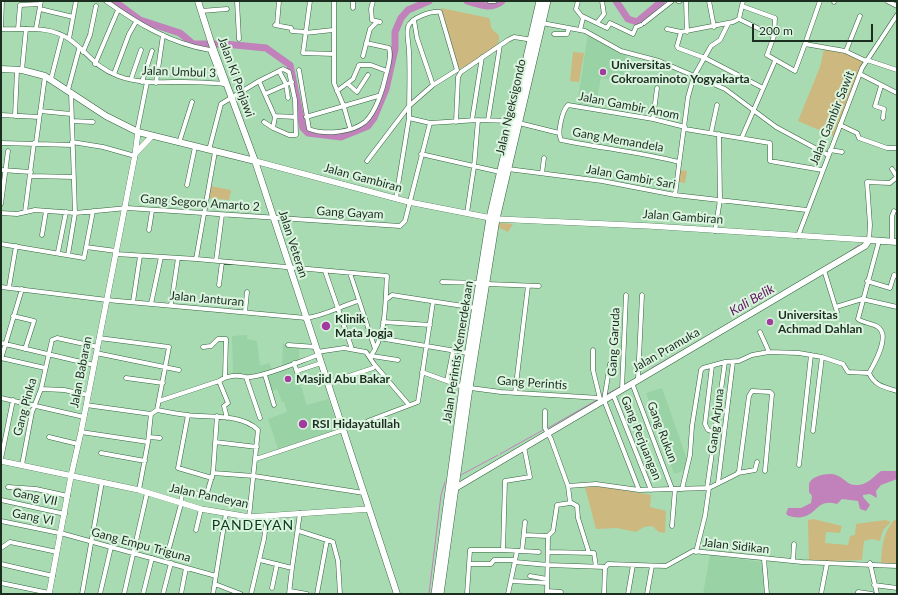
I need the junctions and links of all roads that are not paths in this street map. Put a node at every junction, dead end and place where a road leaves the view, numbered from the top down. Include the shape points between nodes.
1 (2, 1) edge
2 (76, 1) edge
3 (106, 1) edge
4 (198, 1) edge
5 (237, 1) edge
6 (274, 1) edge
7 (279, 1) edge
8 (310, 1) edge
9 (334, 1) edge
10 (353, 1) edge
11 (373, 1) edge
12 (495, 1) edge
13 (540, 1) edge
14 (547, 1) edge
15 (578, 1) edge
16 (602, 1) edge
17 (672, 1) edge
18 (686, 1) edge
19 (709, 1) edge
20 (743, 1) edge
21 (820, 1) edge
22 (887, 1) edge
23 (489, 2) edge
24 (484, 3) dead end
25 (40, 4) edge
26 (96, 6) dead end
27 (742, 6) junction
28 (897, 6) edge
29 (353, 8) dead end
30 (226, 9) dead end
31 (118, 10) junction
32 (200, 12) junction
33 (897, 15) edge
34 (582, 16) junction
35 (860, 16) dead end
36 (73, 17) junction
37 (739, 19) junction
38 (414, 20) junction
39 (136, 22) junction
40 (542, 23) junction
41 (597, 23) junction
42 (728, 24) junction
43 (714, 27) junction
44 (36, 28) junction
45 (569, 28) junction
46 (668, 28) dead end
47 (1, 29) edge
48 (18, 29) junction
49 (26, 29) junction
50 (333, 30) junction
51 (580, 30) junction
52 (681, 32) junction
53 (687, 32) junction
54 (305, 33) junction
55 (554, 34) dead end
56 (163, 35) junction
57 (62, 36) junction
58 (774, 36) junction
59 (69, 39) junction
60 (238, 39) dead end
61 (533, 40) junction
62 (366, 43) junction
63 (805, 44) junction
64 (500, 45) junction
65 (79, 49) junction
66 (141, 50) dead end
67 (152, 51) dead end
68 (846, 51) junction
69 (83, 52) junction
70 (334, 54) junction
71 (363, 56) dead end
72 (482, 57) junction
73 (705, 58) junction
74 (775, 61) junction
75 (866, 61) junction
76 (95, 64) junction
77 (1, 69) edge
78 (20, 70) junction
79 (299, 70) dead end
80 (897, 70) edge
81 (279, 71) junction
82 (387, 71) junction
83 (114, 74) junction
84 (860, 74) junction
85 (368, 75) dead end
86 (694, 76) junction
87 (48, 77) junction
88 (131, 79) junction
89 (259, 81) junction
90 (144, 82) junction
91 (292, 82) junction
92 (156, 83) junction
93 (225, 84) junction
94 (286, 84) junction
95 (348, 84) junction
96 (433, 86) junction
97 (881, 86) junction
98 (657, 88) dead end
99 (763, 88) junction
100 (69, 91) junction
101 (337, 91) junction
102 (897, 93) edge
103 (265, 94) junction
104 (378, 96) junction
105 (232, 98) junction
106 (288, 98) dead end
107 (192, 102) dead end
108 (717, 105) dead end
109 (409, 106) junction
110 (344, 107) junction
111 (753, 110) junction
112 (40, 111) junction
113 (71, 114) junction
114 (1, 115) edge
115 (15, 116) junction
116 (275, 116) junction
117 (39, 117) junction
118 (295, 117) junction
119 (306, 117) junction
120 (409, 118) junction
121 (884, 118) dead end
122 (654, 119) junction
123 (472, 120) junction
124 (478, 120) junction
125 (488, 120) junction
126 (72, 121) junction
127 (93, 122) dead end
128 (264, 122) dead end
129 (456, 122) junction
130 (515, 122) junction
131 (430, 123) junction
132 (840, 125) junction
133 (273, 128) junction
134 (350, 128) junction
135 (685, 128) junction
136 (137, 132) junction
137 (558, 133) junction
138 (711, 133) junction
139 (719, 134) junction
140 (151, 137) junction
141 (742, 137) junction
142 (1, 142) edge
143 (35, 143) junction
144 (72, 143) junction
145 (179, 143) junction
146 (195, 147) junction
147 (897, 148) edge
148 (830, 150) junction
149 (8, 151) dead end
150 (212, 151) junction
151 (842, 152) dead end
152 (421, 154) junction
153 (828, 155) junction
154 (135, 156) junction
155 (544, 158) dead end
156 (255, 161) junction
157 (367, 161) dead end
158 (679, 162) junction
159 (474, 167) junction
160 (508, 169) junction
161 (4, 170) edge
162 (822, 170) junction
163 (892, 170) dead end
164 (500, 172) junction
165 (542, 173) junction
166 (31, 174) junction
167 (74, 177) junction
168 (897, 177) edge
169 (890, 183) junction
170 (187, 185) dead end
171 (897, 185) edge
172 (675, 195) junction
173 (396, 198) junction
174 (720, 200) junction
175 (409, 202) junction
176 (1, 204) edge
177 (125, 208) junction
178 (807, 210) junction
179 (46, 211) junction
180 (93, 211) junction
181 (152, 211) junction
182 (894, 211) dead end
183 (25, 212) junction
184 (66, 212) junction
185 (1, 213) edge
186 (75, 213) junction
187 (466, 213) junction
188 (204, 214) junction
189 (222, 215) junction
190 (273, 218) junction
191 (493, 218) junction
192 (149, 230) dead end
193 (715, 231) junction
194 (42, 235) dead end
195 (798, 236) junction
196 (869, 240) junction
197 (879, 241) junction
198 (895, 242) edge
199 (1, 244) edge
200 (16, 246) junction
201 (86, 247) junction
202 (58, 252) junction
203 (116, 253) junction
204 (68, 254) junction
205 (140, 256) junction
206 (160, 257) junction
207 (178, 258) junction
208 (196, 259) junction
209 (216, 261) junction
210 (222, 262) junction
211 (290, 269) junction
212 (824, 270) junction
213 (325, 271) junction
214 (350, 273) junction
215 (897, 276) edge
216 (867, 281) junction
217 (442, 282) dead end
218 (484, 284) junction
219 (219, 285) dead end
220 (528, 286) junction
221 (539, 286) dead end
222 (1, 287) edge
223 (9, 287) junction
224 (22, 289) junction
225 (247, 292) dead end
226 (642, 295) dead end
227 (626, 296) dead end
228 (387, 299) junction
229 (862, 299) junction
230 (107, 300) junction
231 (358, 301) junction
232 (133, 302) junction
233 (433, 302) junction
234 (151, 304) junction
235 (171, 305) junction
236 (337, 307) junction
237 (897, 307) edge
238 (476, 308) junction
239 (245, 312) junction
240 (13, 316) junction
241 (306, 318) junction
242 (383, 322) junction
243 (430, 325) junction
244 (760, 332) dead end
245 (99, 338) junction
246 (379, 338) junction
247 (3, 344) edge
248 (288, 345) dead end
249 (427, 346) junction
250 (98, 347) junction
251 (203, 347) dead end
252 (25, 349) junction
253 (352, 349) junction
254 (375, 349) junction
255 (593, 350) dead end
256 (317, 351) junction
257 (453, 351) junction
258 (770, 352) junction
259 (96, 353) junction
260 (468, 353) junction
261 (48, 354) junction
262 (811, 355) junction
263 (371, 356) junction
264 (822, 356) junction
265 (1, 359) edge
266 (398, 360) dead end
267 (725, 362) junction
268 (733, 362) junction
269 (321, 363) junction
270 (294, 364) junction
271 (610, 364) dead end
272 (94, 365) junction
273 (712, 366) junction
274 (166, 367) junction
275 (45, 368) junction
276 (373, 368) dead end
277 (179, 370) dead end
278 (297, 371) junction
279 (422, 372) junction
280 (869, 373) junction
281 (265, 375) junction
282 (224, 377) junction
283 (246, 377) junction
284 (126, 378) dead end
285 (638, 379) junction
286 (219, 381) junction
287 (300, 381) dead end
288 (447, 381) junction
289 (163, 383) junction
290 (328, 383) junction
291 (632, 383) junction
292 (466, 387) junction
293 (41, 389) junction
294 (622, 389) junction
295 (897, 391) edge
296 (515, 393) junction
297 (613, 394) junction
298 (88, 395) junction
299 (1, 398) edge
300 (601, 398) junction
301 (13, 400) junction
302 (159, 401) junction
303 (35, 405) junction
304 (86, 405) junction
305 (274, 405) dead end
306 (409, 405) junction
307 (157, 410) junction
308 (545, 412) dead end
309 (151, 414) junction
310 (188, 415) junction
311 (217, 416) junction
312 (84, 417) junction
313 (227, 418) junction
314 (260, 418) dead end
315 (368, 421) dead end
316 (343, 430) junction
317 (813, 431) dead end
318 (81, 432) junction
319 (548, 433) junction
320 (716, 433) junction
321 (49, 437) dead end
322 (149, 437) junction
323 (160, 438) dead end
324 (148, 442) junction
325 (215, 442) junction
326 (78, 444) junction
327 (524, 446) junction
328 (257, 447) junction
329 (101, 453) dead end
330 (256, 459) junction
331 (1, 460) edge
332 (145, 461) junction
333 (757, 462) dead end
334 (22, 465) junction
335 (799, 465) dead end
336 (765, 471) dead end
337 (738, 472) junction
338 (71, 476) junction
339 (212, 476) junction
340 (254, 476) junction
341 (102, 482) junction
342 (718, 483) junction
343 (568, 486) junction
344 (8, 487) dead end
345 (708, 488) junction
346 (674, 489) junction
347 (682, 489) junction
348 (139, 490) junction
349 (451, 490) junction
350 (639, 490) junction
351 (651, 490) junction
352 (147, 493) junction
353 (364, 493) junction
354 (68, 496) junction
355 (1, 500) edge
356 (570, 503) junction
357 (181, 504) junction
358 (201, 509) junction
359 (369, 509) junction
360 (226, 513) junction
361 (300, 513) junction
362 (65, 514) junction
363 (267, 516) junction
364 (249, 517) junction
365 (1, 521) edge
366 (525, 522) dead end
367 (672, 526) dead end
368 (196, 530) dead end
369 (299, 531) junction
370 (61, 533) junction
371 (524, 535) junction
372 (548, 536) junction
373 (327, 540) junction
374 (91, 542) junction
375 (794, 544) dead end
376 (111, 547) junction
377 (1, 548) edge
378 (443, 549) junction
379 (502, 550) junction
380 (517, 551) junction
381 (522, 551) junction
382 (57, 552) junction
383 (168, 552) dead end
384 (539, 552) dead end
385 (548, 552) junction
386 (696, 552) junction
387 (134, 553) junction
388 (588, 553) junction
389 (152, 558) junction
390 (764, 559) junction
391 (260, 560) junction
392 (515, 561) junction
393 (793, 562) junction
394 (171, 563) junction
395 (827, 563) junction
396 (870, 563) junction
397 (1, 564) edge
398 (277, 564) junction
399 (469, 564) junction
400 (548, 565) junction
401 (633, 565) junction
402 (652, 566) junction
403 (897, 566) edge
404 (596, 567) junction
405 (605, 567) junction
406 (186, 568) junction
407 (292, 568) junction
408 (53, 576) junction
409 (216, 576) junction
410 (530, 576) dead end
411 (511, 581) junction
412 (547, 581) junction
413 (1, 583) edge
414 (215, 584) junction
415 (874, 585) junction
416 (272, 588) dead end
417 (897, 588) edge
418 (561, 592) dead end
419 (49, 593) edge
420 (290, 593) edge
421 (547, 593) edge
422 (82, 594) edge
423 (100, 594) edge
424 (124, 594) edge
425 (143, 594) edge
426 (163, 594) edge
427 (181, 594) edge
428 (213, 594) edge
429 (241, 594) edge
430 (252, 594) edge
431 (307, 594) edge
432 (317, 594) edge
433 (340, 594) edge
434 (397, 594) edge
435 (435, 594) edge
436 (440, 594) edge
437 (467, 594) edge
438 (508, 594) edge
439 (604, 594) edge
440 (628, 594) edge
441 (648, 594) edge
442 (767, 594) edge
443 (821, 594) edge
444 (858, 594) edge
445 (872, 594) edge
446 (877, 594) edge

1 - 47 street
2 - 36 street
3 - 31 street
4 - 32 main road, Jalan Ki Penjawi
5 - 60 street
6 - 7 street
7 - 54 street via 276,25
8 - 54 street
9 - 50 street
10 - 29 street
11 - 62 street via 371,16 372,20 378,22 370,29
12 - 23 street
13 - 61 main road, Jalan Ngeksigondo
14 - 40 main road, Jalan Ngeksigondo
15 - 34 street via 576,9
16 - 41 street via 604,14
17 - 41 street via 636,27 633,34 610,23 607,28
18 - 53 street
19 - 43 street
20 - 27 street
21 - 63 street
22 - 28 street
23 - 24 street
25 - 36 street
25 - 44 street
25 - 48 street via 20,5
26 - 69 street via 90,35
27 - 37 street
27 - 58 street via 775,18
30 - 32 street
31 - 39 street
31 - 76 street
32 - 93 main road, Jalan Ki Penjawi
33 - 75 street, Jalan Gambir Sawit
34 - 41 street
34 - 51 street
35 - 68 street
36 - 59 street
37 - 42 street
37 - 58 street
38 - 96 street via 417,38
38 - 96 street via 437,11 441,12 457,66 456,72
38 - 109 street via 408,28
39 - 56 street
39 - 83 street
40 - 45 street
40 - 61 main road, Jalan Ngeksigondo
42 - 43 street
42 - 73 street via 720,40 711,46
43 - 53 street
44 - 49 street, Jalan Umbul 3
44 - 57 street, Jalan Umbul 3
45 - 51 street
45 - 55 street via 566,34
46 - 52 street
47 - 48 street, Jalan Umbul 3
48 - 49 street, Jalan Umbul 3
49 - 78 street
50 - 54 street
50 - 70 street
51 - 86 street via 620,51 659,61
52 - 53 street
52 - 73 street via 678,48
54 - 70 street via 303,53
56 - 92 street
56 - 93 street via 211,51
57 - 59 street, Jalan Umbul 3
57 - 87 street
58 - 74 street via 767,53
59 - 65 street, Jalan Umbul 3
61 - 64 street via 514,37
61 - 130 main road, Jalan Ngeksigondo
62 - 71 street
62 - 82 street via 389,48
63 - 68 street
63 - 74 street via 795,71
64 - 72 street
64 - 125 street
65 - 69 street, Jalan Umbul 3
65 - 100 street
66 - 88 street
67 - 90 street
68 - 75 street
69 - 76 street, Jalan Umbul 3
70 - 101 street via 333,81
72 - 123 street
72 - 129 street via 459,74
73 - 86 street
73 - 99 street
74 - 99 street
75 - 80 street
75 - 84 street, Jalan Gambir Sawit
76 - 83 street, Jalan Umbul 3
77 - 78 main road
78 - 87 main road
78 - 115 street
79 - 119 street
81 - 89 street
81 - 91 street via 286,69
81 - 94 street
82 - 95 street via 371,65 359,65
82 - 104 street
83 - 88 street, Jalan Umbul 3
84 - 97 street
84 - 132 street, Jalan Gambir Sawit
85 - 95 street via 357,92
86 - 111 street via 725,89
86 - 135 street via 688,97
87 - 100 main road
87 - 112 street
88 - 90 street, Jalan Umbul 3
89 - 103 street
89 - 105 street
90 - 92 street, Jalan Umbul 3
90 - 136 street
91 - 94 street
91 - 118 street
92 - 93 street, Jalan Umbul 3
93 - 105 main road, Jalan Ki Penjawi
94 - 103 street
94 - 106 street
95 - 101 street
96 - 109 street
97 - 102 street
97 - 121 street via 875,106 884,109
98 - 122 street
99 - 111 street
100 - 113 street
100 - 136 main road via 111,119
101 - 110 street
103 - 116 street
104 - 110 street
104 - 134 street via 376,105 367,119
105 - 150 street via 220,107
105 - 156 main road, Jalan Ki Penjawi
107 - 145 street
108 - 138 street
109 - 120 street
109 - 157 street
110 - 119 street
110 - 134 street
111 - 141 street
111 - 153 street via 776,127
112 - 113 street
112 - 117 street
113 - 126 street
114 - 115 street
115 - 117 street
116 - 118 street
116 - 133 street
117 - 143 street
118 - 133 street via 295,136
119 - 134 street via 308,128 311,130 332,132
120 - 131 street
120 - 173 street
122 - 135 street, Jalan Gambir Anom
122 - 137 street, Jalan Gambir Anom via 568,105
123 - 124 street
123 - 129 street
124 - 125 street
124 - 159 street
125 - 130 street
126 - 127 street
126 - 144 street
128 - 133 street
129 - 131 street
130 - 137 street
130 - 160 main road, Jalan Ngeksigondo
130 - 164 main road, Jalan Ngeksigondo
131 - 152 street
132 - 147 street via 857,133 859,138 887,148
132 - 148 street, Jalan Gambir Sawit
135 - 138 street, Jalan Gambir Anom
135 - 158 street
136 - 140 main road
136 - 154 street, Jalan Babaran
137 - 158 street, Gang Memandela via 561,140 586,146 651,155
138 - 139 street, Jalan Gambir Anom
139 - 141 street, Jalan Gambir Anom
139 - 174 street
140 - 145 main road
140 - 154 street
141 - 162 street, Jalan Gambir Anom via 770,144 770,161
142 - 143 street
143 - 144 street
143 - 166 street
144 - 154 street via 102,147
144 - 167 street
145 - 146 main road
146 - 150 main road
146 - 170 street
148 - 151 street
148 - 153 street, Jalan Gambir Sawit
149 - 161 street
150 - 156 main road
150 - 188 street
152 - 159 street
152 - 175 street
153 - 162 street, Jalan Gambir Sawit
154 - 177 street, Jalan Babaran
155 - 165 street
156 - 173 street, Jalan Gambiran
156 - 190 main road, Jalan Veteran
158 - 172 street
159 - 164 street
159 - 187 street
160 - 165 street, Jalan Gambir Sari
160 - 191 main road, Jalan Ngeksigondo
161 - 166 street
161 - 176 street
162 - 178 street, Jalan Gambir Sawit
163 - 168 street
164 - 191 main road, Jalan Ngeksigondo
165 - 172 street, Jalan Gambir Sari
166 - 167 street
166 - 183 street
167 - 186 street
168 - 169 street
169 - 171 street
169 - 196 street via 866,184
172 - 174 street, Jalan Gambir Sari
173 - 175 street, Jalan Gambiran
174 - 178 street, Jalan Gambir Sari
174 - 193 street
175 - 187 street, Jalan Gambiran
175 - 190 street, Gang Gayam via 400,226
177 - 180 street, Gang Segoro Amarto 2
177 - 181 street, Gang Segoro Amarto 2
177 - 203 street, Jalan Babaran
178 - 195 street, Jalan Gambir Sawit
179 - 183 street, Gang Segoro Amarto 2
179 - 184 street, Gang Segoro Amarto 2
179 - 194 street
180 - 186 street, Gang Segoro Amarto 2
180 - 201 street
181 - 188 street, Gang Segoro Amarto 2
181 - 192 street
182 - 198 street via 892,216
183 - 185 street, Gang Segoro Amarto 2
184 - 186 street, Gang Segoro Amarto 2
184 - 202 street
186 - 204 street
187 - 191 street, Jalan Gambiran
188 - 189 street, Gang Segoro Amarto 2
188 - 208 street
189 - 190 street, Gang Segoro Amarto 2
189 - 209 street
190 - 211 main road, Jalan Veteran
191 - 193 street, Jalan Gambiran
191 - 218 main road, Jalan Perintis Kemerdekaan
193 - 195 street, Jalan Gambiran
195 - 196 street, Jalan Gambiran
196 - 197 main road
196 - 212 main road, Jalan Pramuka via 865,246
197 - 198 main road
197 - 216 street
199 - 200 street
200 - 202 street
200 - 223 street
201 - 203 street
201 - 204 street via 84,258
202 - 204 street
203 - 205 street
203 - 230 street, Jalan Babaran
205 - 206 street
205 - 232 street
206 - 207 street
206 - 234 street
207 - 208 street
207 - 235 street
208 - 209 street
209 - 210 street
210 - 211 street
210 - 219 street
211 - 213 street
211 - 241 main road, Jalan Veteran
212 - 229 street via 837,309
212 - 285 main road, Jalan Pramuka
213 - 214 street
213 - 236 street
214 - 228 street via 387,276
214 - 231 street
215 - 216 street via 894,275 890,288
216 - 229 street
217 - 218 street
218 - 220 street
218 - 238 main road, Jalan Perintis Kemerdekaan
218 - 292 main road, Jalan Perintis Kemerdekaan
220 - 221 street
220 - 296 street
222 - 223 street, Jalan Janturan
223 - 224 street, Jalan Janturan
224 - 230 street, Jalan Janturan
224 - 240 street
225 - 239 street
226 - 285 street
227 - 294 street, Gang Garuda
228 - 233 street via 392,295
228 - 242 street
229 - 237 street
229 - 280 street via 858,320 879,327 882,336 879,354
230 - 232 street, Jalan Janturan
230 - 245 street, Jalan Babaran
231 - 236 street
231 - 254 street
232 - 234 street, Jalan Janturan
233 - 238 street
233 - 243 street
234 - 235 street, Jalan Janturan
235 - 239 street, Jalan Janturan
236 - 241 street via 315,317
236 - 253 street
238 - 260 main road, Jalan Perintis Kemerdekaan
239 - 241 street, Jalan Janturan
240 - 247 street
240 - 252 street via 34,321
241 - 256 main road, Jalan Veteran
242 - 243 street
242 - 246 street
243 - 249 street
244 - 258 street
245 - 250 street, Jalan Babaran
245 - 274 street via 169,347
246 - 249 street
246 - 254 street
247 - 252 street
247 - 265 street
248 - 256 street
249 - 257 street
249 - 279 street
250 - 259 street, Jalan Babaran
250 - 261 street, Gang Pinka via 54,338 51,340
251 - 282 street via 211,346 218,339 226,339
252 - 261 street
253 - 256 street
253 - 263 street via 366,352
254 - 263 street
255 - 300 street via 594,370
256 - 269 main road, Jalan Veteran
256 - 270 street
257 - 260 street
257 - 288 street
258 - 262 street
258 - 268 street
259 - 272 street, Jalan Babaran
259 - 274 street
260 - 292 main road, Jalan Perintis Kemerdekaan
261 - 272 street
261 - 275 street, Gang Pinka
262 - 264 street
262 - 335 street
263 - 266 street
263 - 306 street
264 - 280 street via 843,364 848,372
264 - 317 street
265 - 275 street
267 - 268 street
267 - 273 street
267 - 320 street
268 - 342 street, Gang Arjuna
269 - 278 street
269 - 290 main road, Jalan Veteran
270 - 278 street
270 - 281 street
271 - 300 street
272 - 298 street, Jalan Babaran
273 - 320 street via 705,424 708,430
273 - 347 street via 701,370 690,454
274 - 277 street
274 - 289 street
275 - 293 street, Gang Pinka
276 - 290 street
278 - 287 street
279 - 288 street, Gang Perintis
279 - 306 street via 418,402
280 - 295 street via 877,385
281 - 283 street
281 - 305 street
282 - 283 street
282 - 286 street
283 - 314 street
284 - 289 street
285 - 291 main road, Jalan Pramuka
286 - 302 street
286 - 313 street via 228,403 224,406
288 - 292 street, Gang Perintis
289 - 302 street
290 - 316 main road, Jalan Veteran
291 - 294 main road, Jalan Pramuka
291 - 346 street, Gang Rukun
292 - 296 street, Gang Perintis
292 - 349 main road, Jalan Perintis Kemerdekaan
293 - 298 street
293 - 303 street, Gang Pinka
294 - 297 main road, Jalan Pramuka
296 - 300 street, Gang Perintis
297 - 300 main road, Jalan Pramuka
297 - 351 street, Gang Perjuangan
298 - 304 street, Jalan Babaran
299 - 301 street
300 - 319 main road, Jalan Pramuka
300 - 350 street
301 - 303 street
301 - 331 street
302 - 307 street
303 - 312 street
303 - 334 street, Gang Pinka
304 - 309 street
304 - 312 street, Jalan Babaran
306 - 315 street
307 - 309 street
307 - 310 street
308 - 319 street via 545,428
309 - 322 street
310 - 311 street
310 - 339 street via 178,468
311 - 313 street
311 - 325 street
312 - 318 street, Jalan Babaran
313 - 328 street via 258,429
316 - 330 street
316 - 353 main road, Jalan Veteran
318 - 324 street
318 - 326 street, Jalan Babaran
319 - 327 main road, Jalan Pramuka
319 - 343 street
320 - 345 street
321 - 326 street
322 - 323 street
322 - 324 street
324 - 332 street
325 - 328 street
325 - 339 street
326 - 338 street, Jalan Babaran
327 - 349 main road, Jalan Pramuka
327 - 379 street via 530,477 506,480
328 - 330 street
329 - 332 street
330 - 340 street
331 - 334 street, Jalan Pandeyan
332 - 348 street
333 - 337 street via 755,470
334 - 338 street, Jalan Pandeyan
336 - 337 street via 772,394 752,391 749,396
337 - 342 street
338 - 341 street, Jalan Pandeyan
338 - 354 street, Jalan Babaran
339 - 340 street
339 - 357 street via 205,495 184,491 180,499
340 - 353 street
340 - 364 street
341 - 348 street, Jalan Pandeyan
341 - 374 street
342 - 345 street
343 - 350 street via 596,484
343 - 356 street
344 - 354 street via 36,489
345 - 347 street
345 - 386 street via 705,516
346 - 347 street
346 - 351 street
346 - 367 street
348 - 352 street, Jalan Pandeyan
349 - 378 main road, Jalan Perintis Kemerdekaan
350 - 351 street
352 - 357 street, Jalan Pandeyan
352 - 387 street
353 - 359 main road, Jalan Veteran
354 - 362 street, Jalan Babaran
355 - 362 street, Gang VII
356 - 372 street via 558,504 553,531
356 - 388 street via 577,506
357 - 358 street, Jalan Pandeyan
357 - 383 street
358 - 360 street, Jalan Pandeyan
358 - 368 street
359 - 361 street, Jalan Pandeyan
359 - 434 main road, Jalan Veteran
360 - 364 street, Jalan Pandeyan
360 - 409 street
361 - 363 street, Jalan Pandeyan
361 - 369 street
362 - 370 street, Jalan Babaran
363 - 364 street, Jalan Pandeyan
363 - 391 street
365 - 370 street, Gang VI
366 - 371 street
369 - 373 street
369 - 407 street
370 - 374 street, Gang Empu Triguna
370 - 382 street, Jalan Babaran
371 - 372 street
371 - 381 street
372 - 385 street
373 - 432 street
373 - 433 street via 333,542 337,556
374 - 376 street, Gang Empu Triguna
374 - 422 street
375 - 393 street
376 - 387 street, Gang Empu Triguna
376 - 423 street
377 - 382 street via 10,542
378 - 435 main road
378 - 436 main road
379 - 380 street
379 - 399 street via 470,550
380 - 381 street
380 - 392 street
381 - 384 street
382 - 408 street, Jalan Babaran
385 - 388 street
385 - 400 street
386 - 390 street, Jalan Sidikan
386 - 402 street, Jalan Sidikan via 688,552 666,566
387 - 389 street, Gang Empu Triguna
387 - 424 street
388 - 404 street via 595,554
389 - 394 street, Gang Empu Triguna
389 - 425 street
390 - 393 street, Jalan Sidikan
390 - 442 street
391 - 398 street
391 - 430 street
392 - 399 street, Jalan Sidikan via 494,560 492,564
392 - 400 street, Jalan Sidikan
392 - 411 street
393 - 395 street, Jalan Sidikan
394 - 406 street, Gang Empu Triguna
394 - 426 street
395 - 396 street, Jalan Sidikan
395 - 443 street
396 - 403 street, Jalan Sidikan
396 - 415 street
397 - 408 street
398 - 407 street
398 - 416 street
399 - 437 street
400 - 404 street, Jalan Sidikan
400 - 412 street
401 - 402 street, Jalan Sidikan
401 - 405 street, Jalan Sidikan via 609,563
401 - 440 street
402 - 441 street
404 - 405 street, Jalan Sidikan
405 - 439 street
406 - 409 street, Gang Empu Triguna
406 - 427 street
407 - 420 street
408 - 419 street, Jalan Babaran
409 - 414 street
410 - 412 street
411 - 412 street
411 - 438 street
412 - 421 street
413 - 419 street
414 - 428 street
414 - 429 street
415 - 417 street
415 - 446 street
418 - 421 street
420 - 431 street
444 - 445 street

